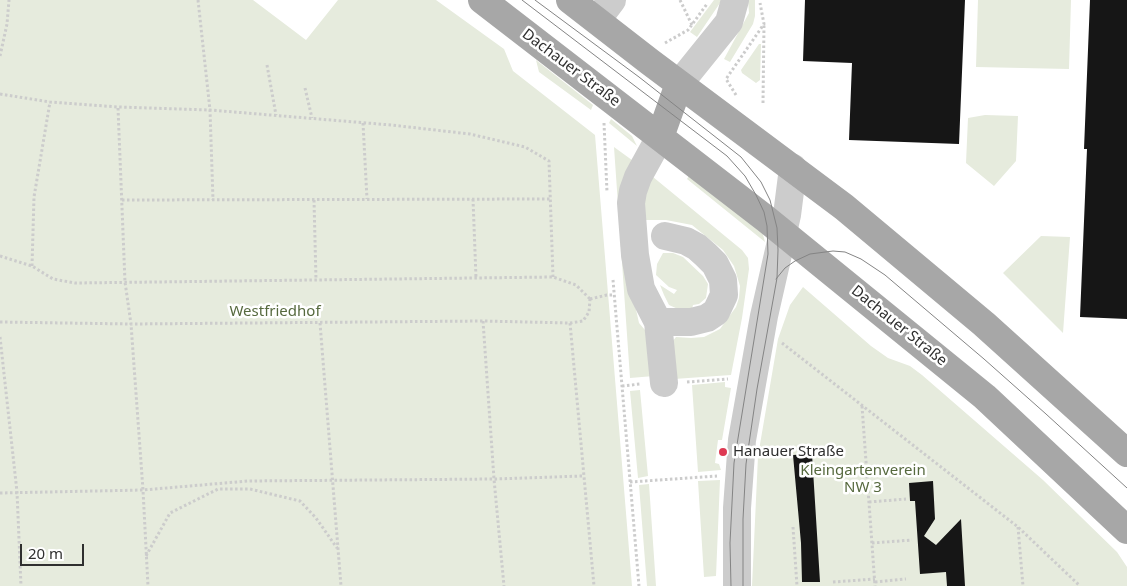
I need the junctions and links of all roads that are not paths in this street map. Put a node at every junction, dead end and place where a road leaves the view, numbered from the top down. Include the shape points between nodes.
1 (482, 0) edge
2 (570, 0) edge
3 (735, 0) edge
4 (604, 10) edge
5 (679, 84) junction
6 (660, 137) junction
7 (793, 168) junction
8 (783, 233) junction
9 (665, 236) dead end
10 (658, 322) junction
11 (664, 383) dead end
12 (1127, 453) edge
13 (1127, 530) edge
14 (737, 586) edge

1 - 6 main road, Dachauer Straße
2 - 4 main road
3 - 5 street via 729,22
4 - 5 main road
5 - 6 main road
5 - 7 main road
6 - 8 main road, Dachauer Straße
6 - 10 street via 638,177 631,203 634,254 642,289
7 - 8 street
7 - 12 main road via 984,324
8 - 13 main road, Dachauer Straße via 985,397
8 - 14 street via 764,316 742,440 737,508
9 - 10 street via 697,247 715,264 723,280 724,295 716,312 708,318 691,322
10 - 11 street

